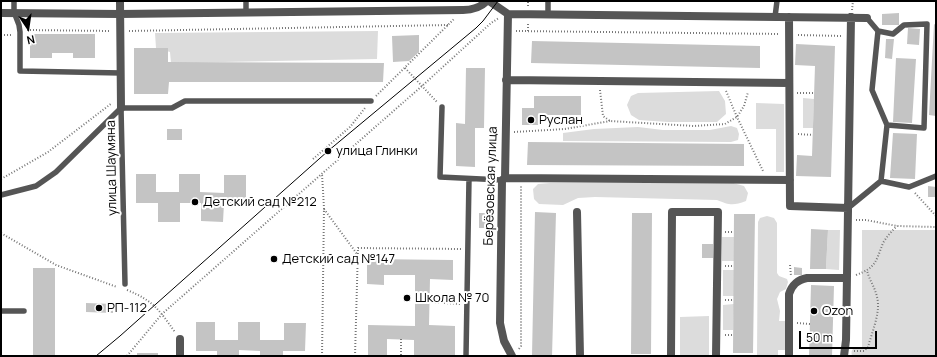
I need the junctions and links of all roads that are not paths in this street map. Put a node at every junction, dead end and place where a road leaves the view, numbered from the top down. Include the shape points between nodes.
1 (14, 1) edge
2 (120, 1) edge
3 (246, 1) edge
4 (488, 1) edge
5 (548, 1) edge
6 (777, 1) edge
7 (1, 12) edge
8 (14, 12) junction
9 (246, 13) junction
10 (120, 14) junction
11 (508, 14) junction
12 (548, 14) junction
13 (775, 17) junction
14 (789, 17) junction
15 (851, 17) junction
16 (867, 18) joint
17 (878, 31) junction
18 (121, 74) junction
19 (506, 80) junction
20 (789, 83) junction
21 (371, 101) road end
22 (442, 107) road end
23 (121, 108) junction
24 (887, 125) junction
25 (936, 176) edge
26 (469, 179) junction
27 (503, 179) junction
28 (790, 180) junction
29 (881, 181) junction
30 (1, 195) edge
31 (848, 208) junction
32 (577, 212) dead end
33 (847, 278) junction
34 (125, 287) road end
35 (1, 311) edge
36 (24, 311) dead end
37 (180, 339) road end
38 (844, 353) edge
39 (515, 354) edge
40 (180, 356) edge
41 (466, 356) edge
42 (580, 356) edge
43 (671, 356) edge
44 (716, 356) edge
45 (789, 356) edge

1 - 8 lane
2 - 10 street
3 - 9 lane
4 - 9 street via 473,10
4 - 11 street
5 - 12 lane
6 - 13 lane
7 - 8 street
8 - 10 street
8 - 18 lane via 20,32 20,72
9 - 10 street
10 - 18 street
11 - 12 street
11 - 19 street, Берёзовская улица
12 - 13 street
13 - 14 street
14 - 15 street
14 - 20 street
15 - 16 street
15 - 31 street
16 - 17 lane
17 - 24 lane via 872,90
17 - 24 lane via 893,34 904,25 927,24 924,128
18 - 23 street
19 - 20 street
19 - 27 street, Берёзовская улица
20 - 28 street
21 - 23 lane via 185,102 172,108
22 - 26 lane via 440,177
23 - 30 lane, улица Шаумяна via 56,172 36,186
23 - 34 lane, улица Шаумяна
24 - 29 lane
25 - 29 lane via 909,186
26 - 27 lane
26 - 41 lane
27 - 28 street
27 - 39 street, Берёзовская улица via 500,323 504,341
28 - 31 street via 790,206
29 - 31 lane
31 - 33 street
32 - 42 street
33 - 38 street
33 - 45 street via 800,279 791,288
35 - 36 lane
37 - 40 street
43 - 44 street via 672,212 718,212

